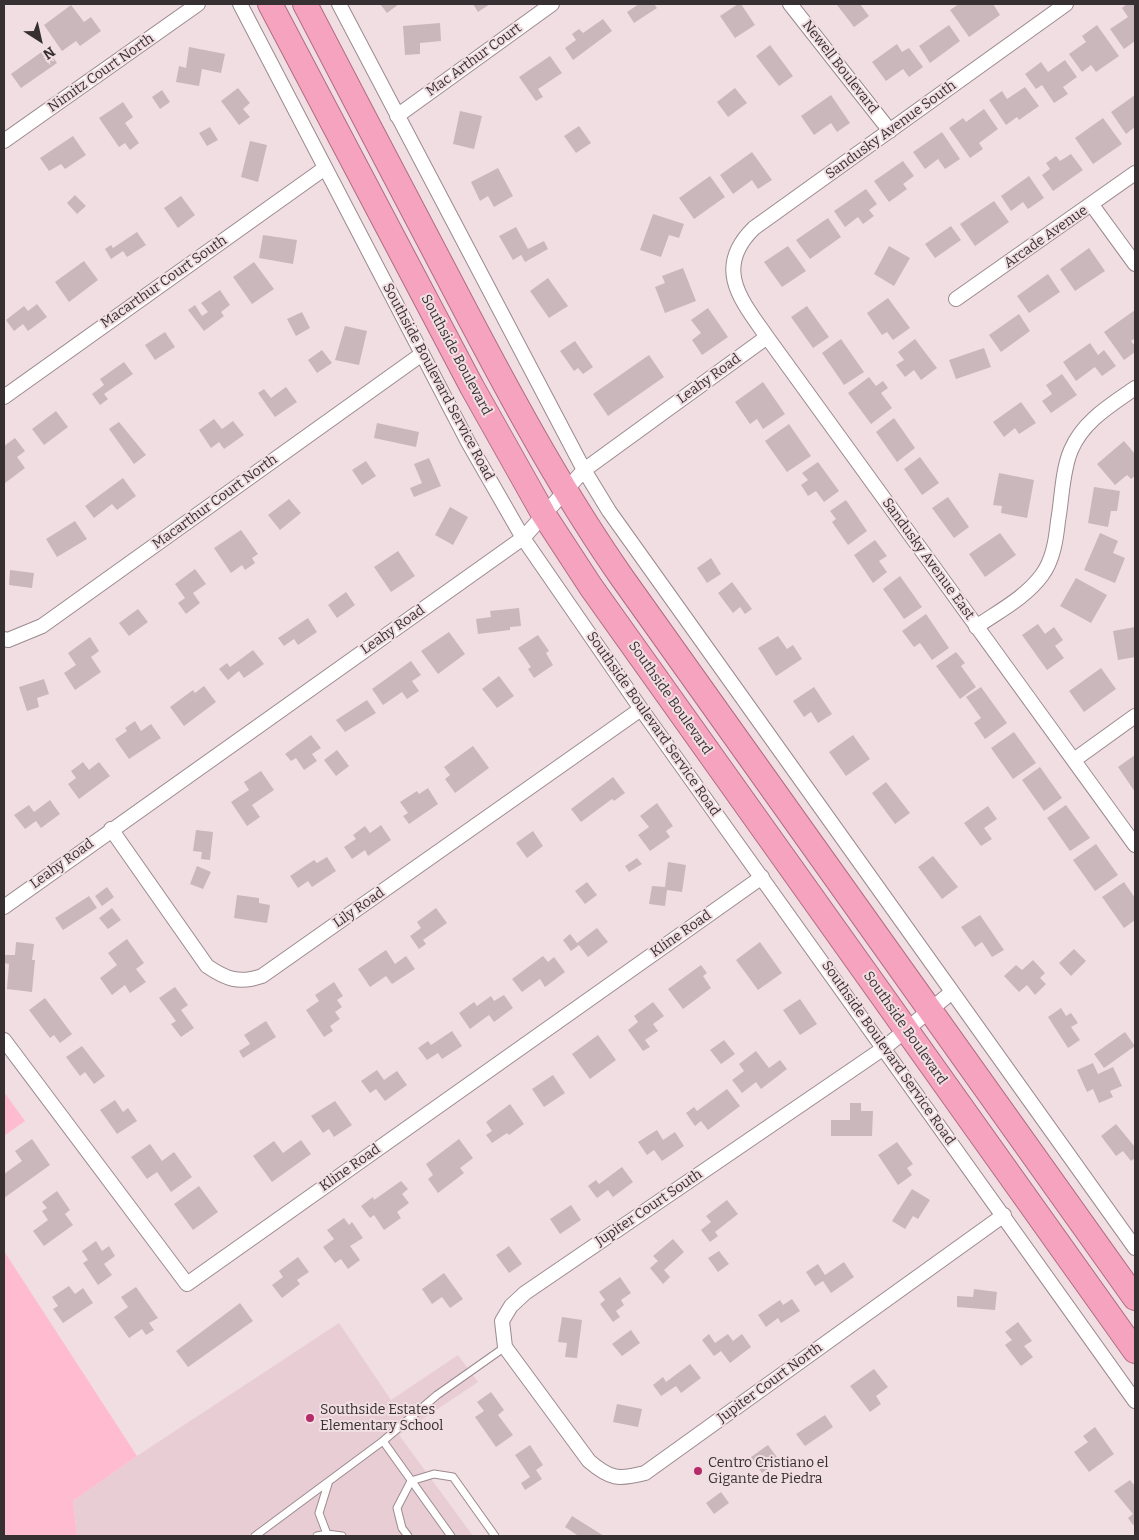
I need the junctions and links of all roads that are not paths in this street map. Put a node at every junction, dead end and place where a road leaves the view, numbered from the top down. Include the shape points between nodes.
1 (198, 4) edge
2 (240, 4) edge
3 (270, 4) edge
4 (305, 4) edge
5 (339, 4) edge
6 (552, 4) edge
7 (790, 4) edge
8 (1066, 4) edge
9 (396, 116) junction
10 (890, 131) junction
11 (4, 142) edge
12 (325, 168) junction
13 (1135, 173) edge
14 (1092, 204) junction
15 (1135, 264) edge
16 (733, 268) joint
17 (956, 299) dead end
18 (767, 337) junction
19 (422, 354) junction
20 (1135, 388) edge
21 (4, 396) edge
22 (584, 470) junction
23 (565, 492) junction
24 (544, 515) junction
25 (523, 538) junction
26 (976, 627) junction
27 (4, 639) edge
28 (641, 709) junction
29 (1135, 716) edge
30 (1074, 760) junction
31 (111, 829) junction
32 (1135, 845) edge
33 (762, 876) junction
34 (4, 907) edge
35 (952, 992) junction
36 (930, 1010) junction
37 (906, 1030) junction
38 (4, 1040) edge
39 (884, 1048) junction
40 (1004, 1215) junction
41 (1135, 1248) edge
42 (1135, 1298) edge
43 (505, 1347) junction
44 (1135, 1351) edge
45 (1135, 1401) edge
46 (546, 1403) joint
47 (383, 1441) junction
48 (411, 1481) junction
49 (328, 1484) junction
50 (327, 1534) junction
51 (255, 1536) edge
52 (318, 1536) edge
53 (342, 1536) edge
54 (408, 1536) edge
55 (451, 1536) edge
56 (496, 1536) edge

1 - 11 street, Nimitz Court North
2 - 12 street, Southside Boulevard Service Road
3 - 24 highway, Southside Boulevard via 472,387
4 - 23 highway, Southside Boulevard via 456,294
5 - 9 street
6 - 9 street, Mac Arthur Court
7 - 10 street, Newell Boulevard
8 - 10 street, Sandusky Avenue South
9 - 22 street
10 - 16 street, Sandusky Avenue South via 754,228 738,248
12 - 19 street, Southside Boulevard Service Road
12 - 21 street, Macarthur Court South
13 - 14 street, Arcade Avenue
14 - 15 street
14 - 17 street, Arcade Avenue
16 - 18 street, Sandusky Avenue East via 736,291
18 - 22 street, Leahy Road
18 - 26 street, Sandusky Avenue East
19 - 25 street, Southside Boulevard Service Road
19 - 27 street, Macarthur Court North via 42,626
20 - 26 street via 1098,414 1085,427 1070,451 1056,539 1043,574 1020,598
22 - 23 street, Leahy Road
22 - 35 street via 609,511
23 - 24 street, Leahy Road
23 - 36 highway, Southside Boulevard via 621,576
24 - 25 street, Leahy Road
24 - 37 highway, Southside Boulevard
25 - 28 street, Southside Boulevard Service Road
25 - 31 street, Leahy Road
26 - 30 street, Sandusky Avenue East
28 - 31 street, Lily Road via 262,976 251,980 224,978 207,966
28 - 33 street, Southside Boulevard Service Road
29 - 30 street
30 - 32 street, Sandusky Avenue East
31 - 34 street, Leahy Road
33 - 38 street, Kline Road via 187,1284
33 - 39 street, Southside Boulevard Service Road
35 - 36 street, Jupiter Court South
35 - 41 street
36 - 37 street, Jupiter Court South
36 - 42 highway, Southside Boulevard
37 - 39 street, Jupiter Court South
37 - 44 highway, Southside Boulevard
39 - 40 street, Southside Boulevard Service Road
39 - 43 street, Jupiter Court South via 525,1293 511,1306 502,1321
40 - 45 street, Southside Boulevard Service Road
40 - 46 street, Jupiter Court North via 645,1473 624,1479 605,1475 589,1461
43 - 46 street, Jupiter Court South
43 - 47 lane via 437,1394
47 - 48 lane
47 - 49 lane
48 - 54 lane via 397,1508 402,1528
48 - 55 lane
48 - 56 lane via 434,1474 453,1477
49 - 50 lane via 319,1513
49 - 51 lane
50 - 52 lane
50 - 53 lane

